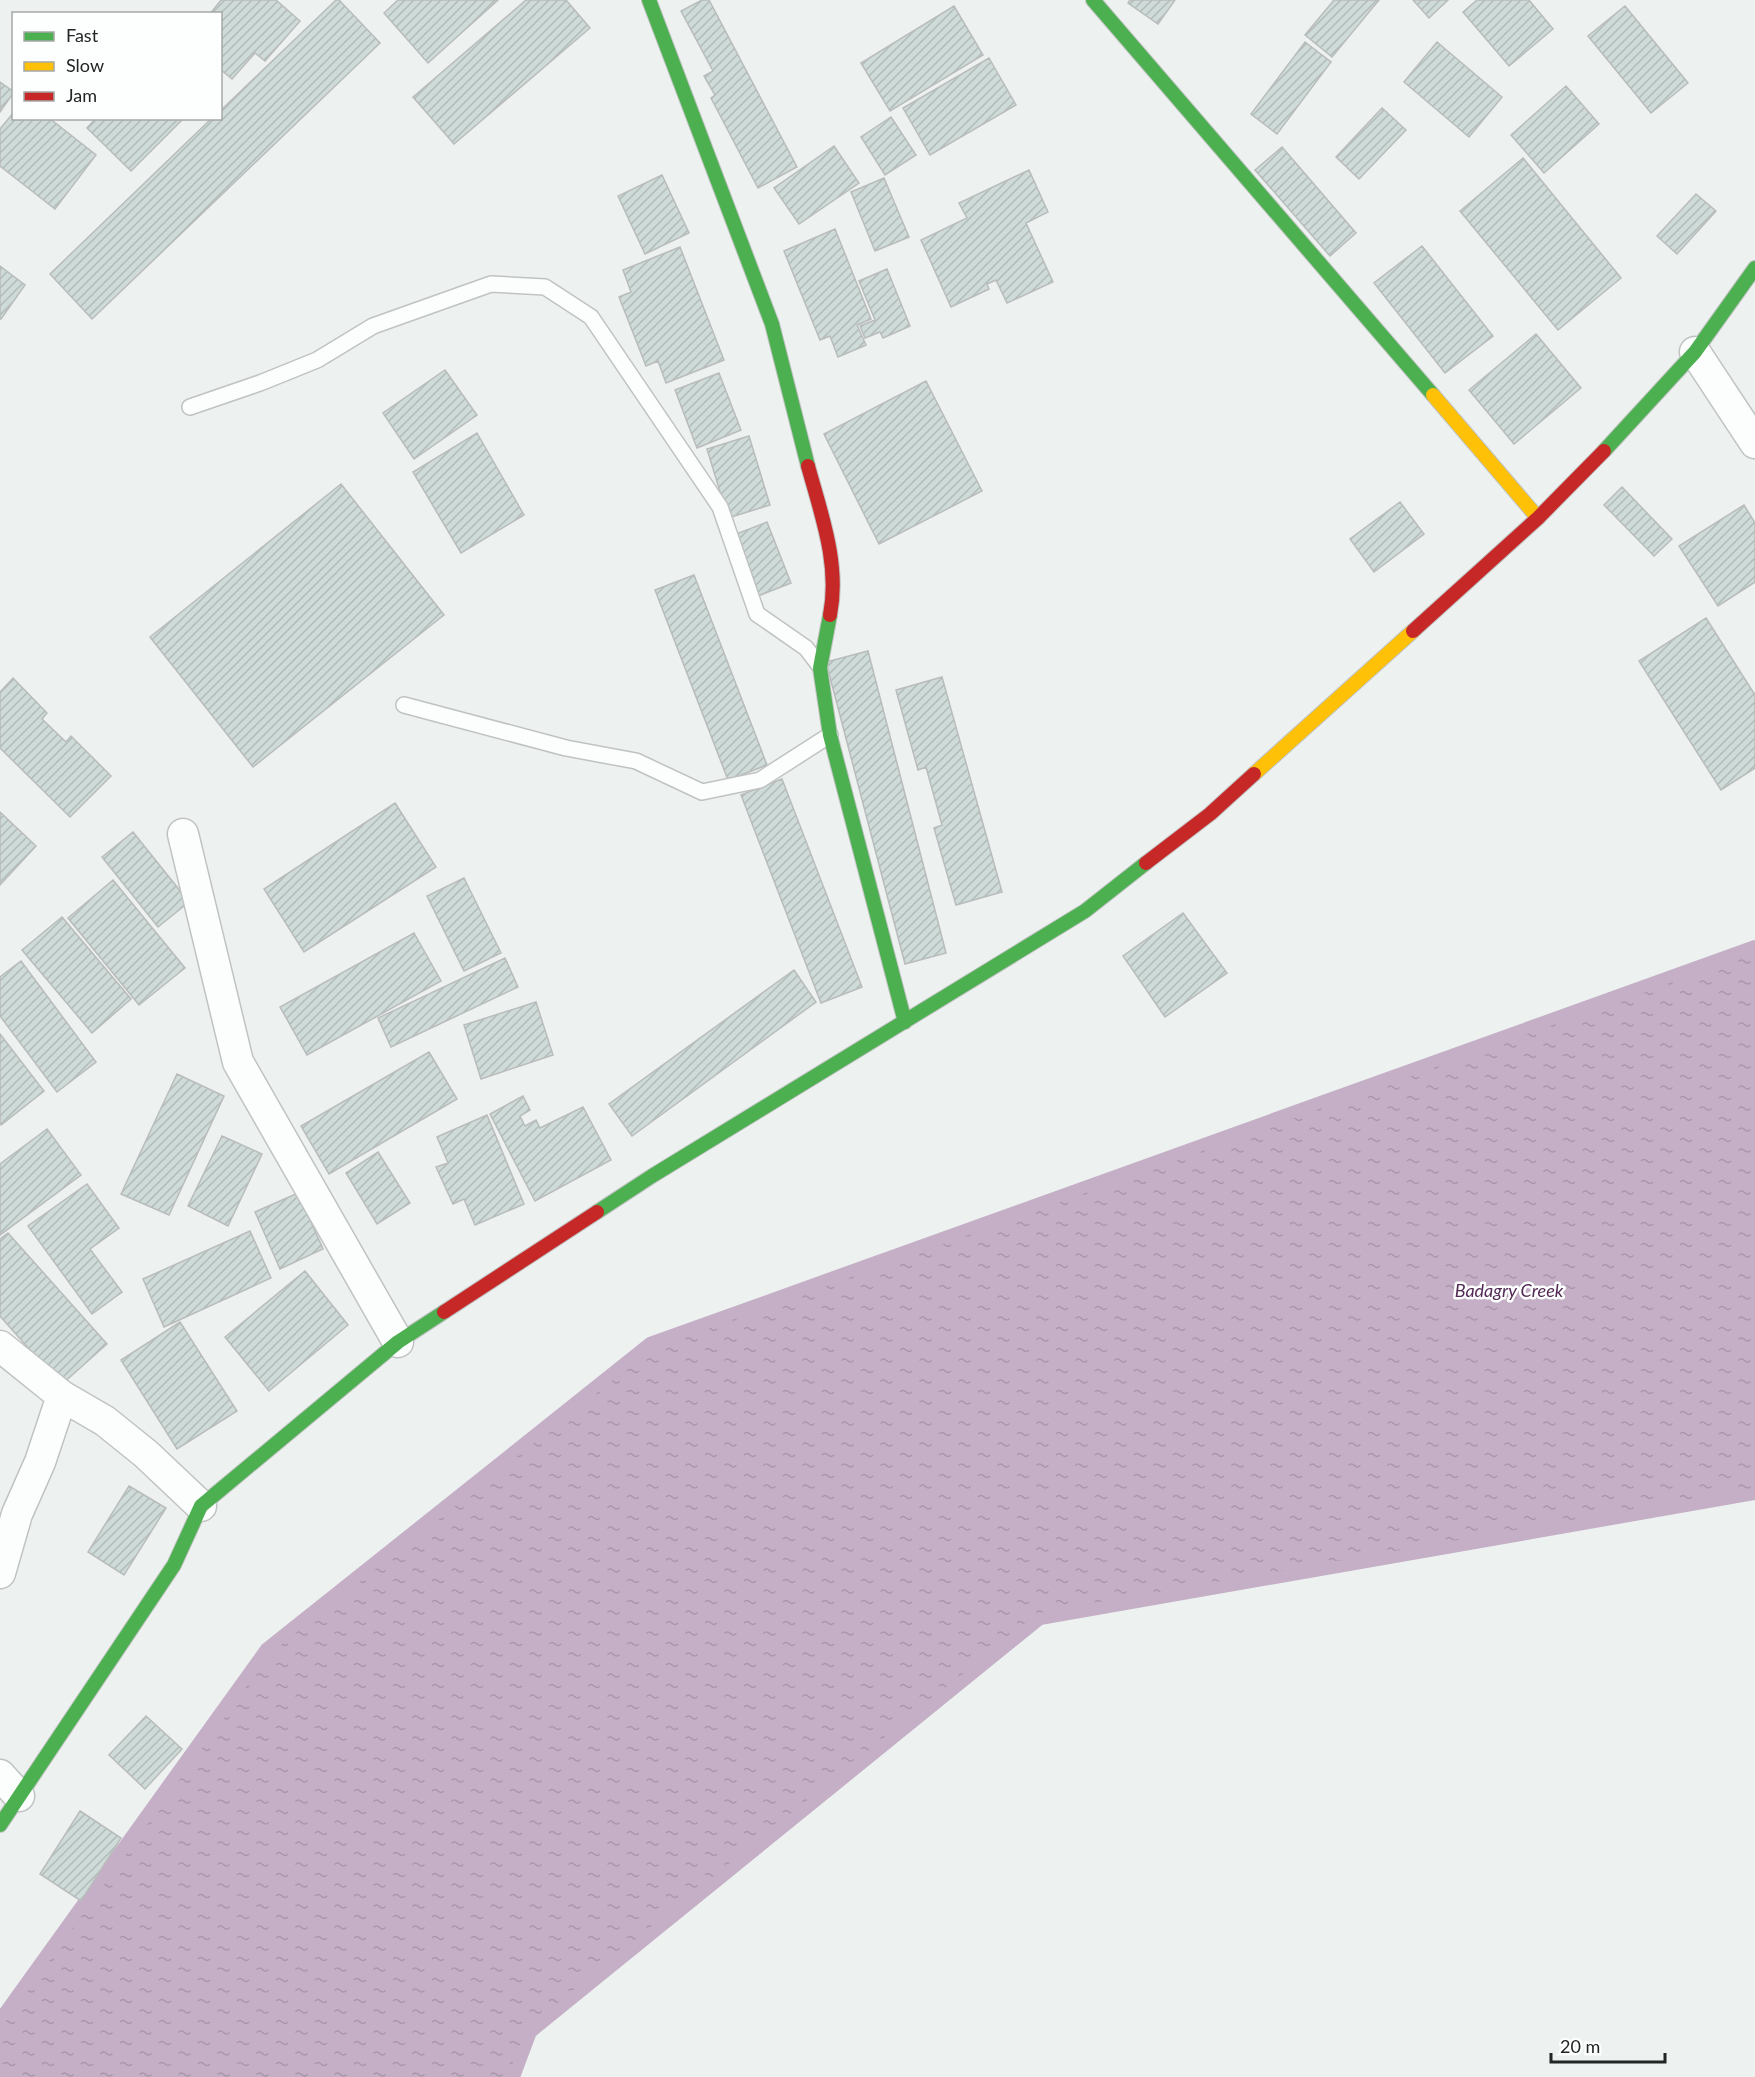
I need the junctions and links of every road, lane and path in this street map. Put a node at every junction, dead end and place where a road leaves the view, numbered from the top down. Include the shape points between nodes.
1 (649, 0) edge
2 (1093, 0) edge
3 (1755, 268) edge
4 (1695, 352) junction
5 (190, 407) dead end
6 (1755, 443) edge
7 (1538, 518) junction
8 (820, 668) junction
9 (404, 705) dead end
10 (830, 735) junction
11 (183, 834) dead end
12 (905, 1022) junction
13 (398, 1342) junction
14 (6, 1359) edge
15 (62, 1396) junction
16 (201, 1506) junction
17 (0, 1573) edge
18 (10, 1785) edge
19 (0, 1825) edge

1 - 8 street via 772,324 821,513 832,558 832,605
2 - 7 street
3 - 4 street
4 - 6 street
4 - 7 street
5 - 8 lane via 317,360 373,326 491,284 545,287 591,317 720,507 757,614 806,648
7 - 12 street via 1210,814 1085,911
8 - 10 street
9 - 10 lane via 566,748 636,761 702,792 760,780
10 - 12 street
11 - 13 street via 238,1062
12 - 13 street via 651,1176
13 - 16 street
14 - 15 street
15 - 16 street via 105,1421
15 - 17 street via 17,1514
16 - 18 street via 174,1565
18 - 19 street

